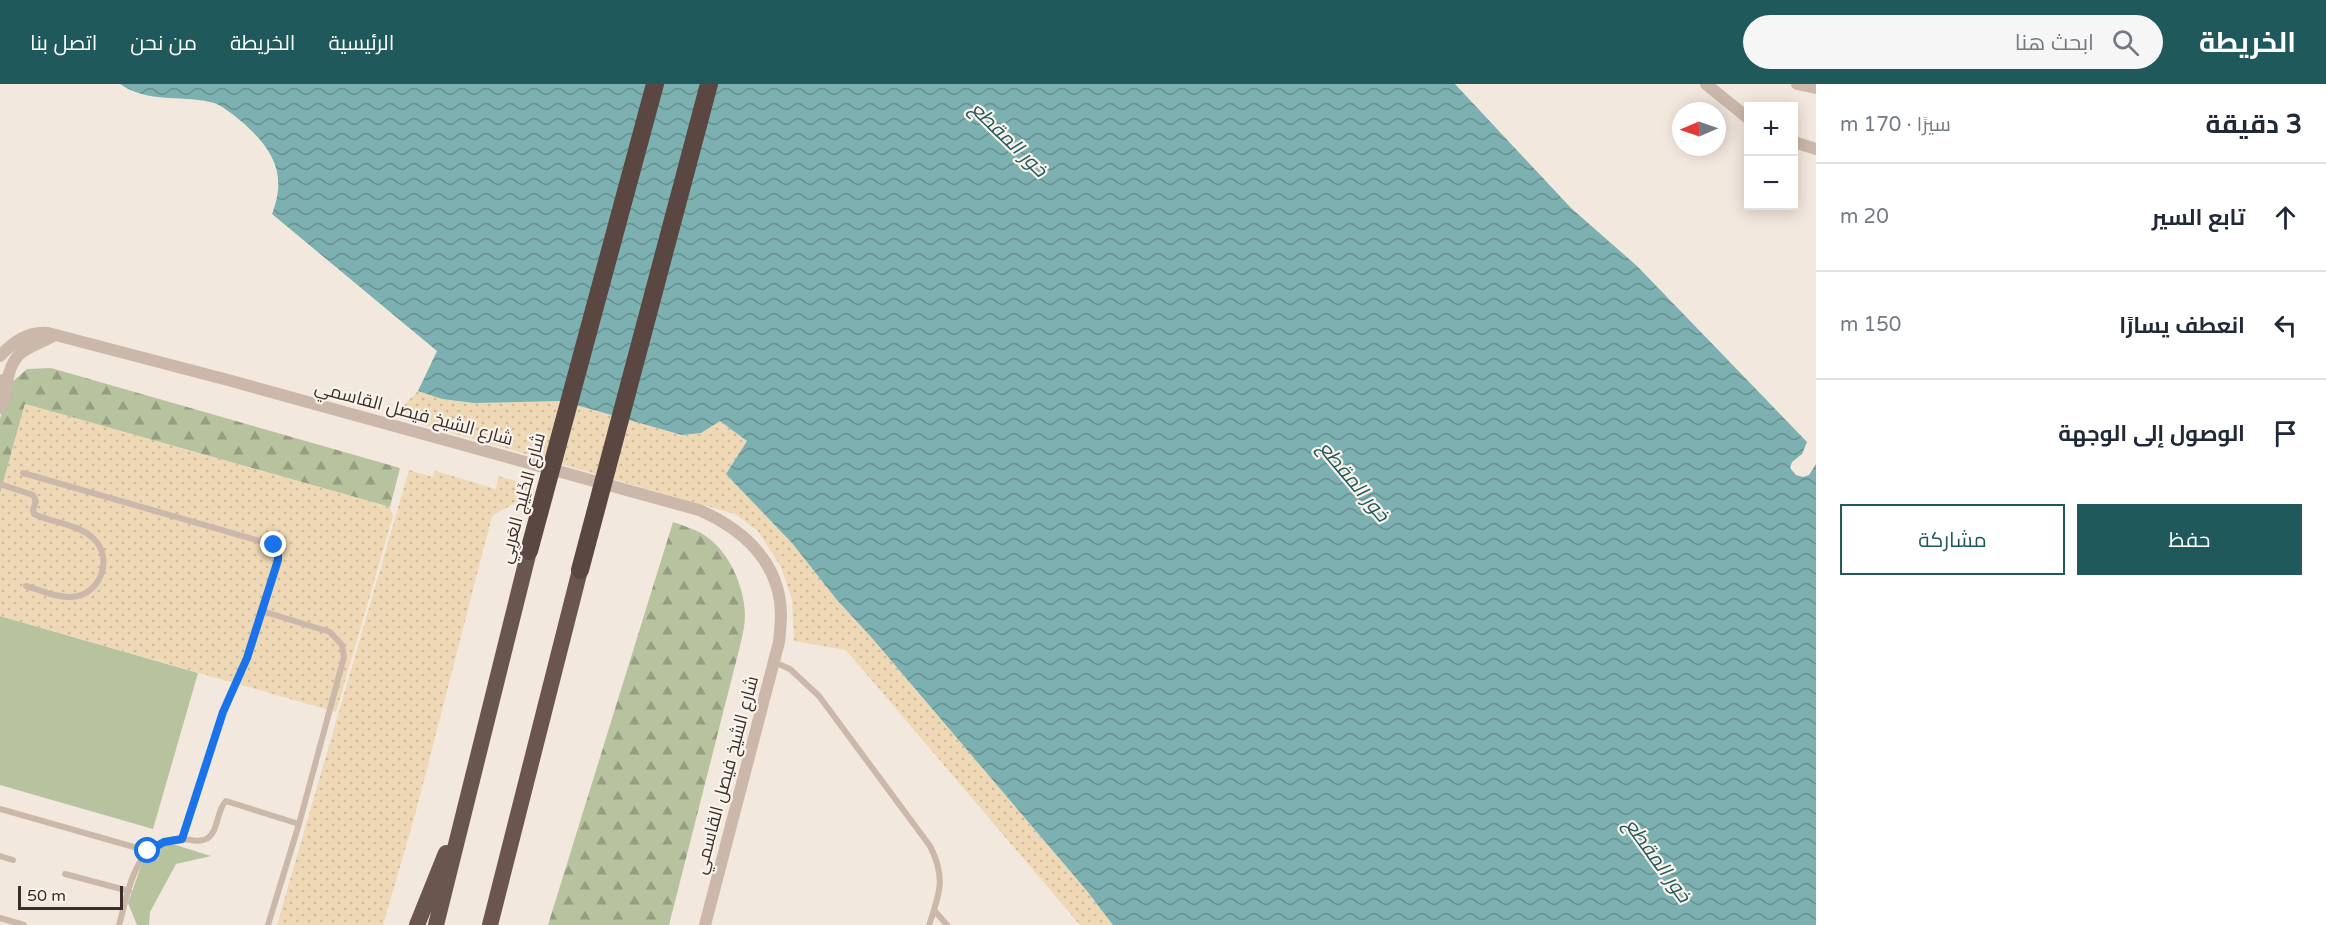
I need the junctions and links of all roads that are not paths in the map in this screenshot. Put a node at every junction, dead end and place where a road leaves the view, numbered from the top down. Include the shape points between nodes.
1 (655, 84) edge
2 (709, 84) edge
3 (1706, 84) edge
4 (1797, 84) edge
5 (1816, 88) edge
6 (1744, 114) edge
7 (1798, 143) edge
8 (1816, 149) edge
9 (55, 335) junction
10 (0, 356) edge
11 (3, 382) edge
12 (0, 408) edge
13 (24, 473) dead end
14 (0, 484) edge
15 (529, 551) joint
16 (580, 570) joint
17 (26, 586) dead end
18 (262, 611) junction
19 (774, 662) junction
20 (470, 794) junction
21 (0, 809) edge
22 (299, 824) junction
23 (182, 839) junction
24 (148, 851) junction
25 (0, 856) edge
26 (13, 860) dead end
27 (64, 874) dead end
28 (129, 891) junction
29 (934, 910) junction
30 (0, 919) edge
31 (24, 925) edge
32 (119, 925) edge
33 (268, 925) edge
34 (417, 925) edge
35 (436, 925) edge
36 (490, 925) edge
37 (705, 925) edge
38 (929, 925) edge
39 (947, 925) edge

1 - 15 highway, شارع الخَلِيج العَربِي, bridge
2 - 16 highway, bridge
3 - 6 street
4 - 5 street
7 - 8 street
9 - 10 street, شارع الشيخ فيصل القاسمي via 40,332 26,336
9 - 11 street via 22,351
9 - 19 street, شارع الشيخ فيصل القاسمي via 699,510 721,520 745,536 764,558 776,585 781,613
11 - 12 street via 5,400
13 - 18 lane via 274,545 279,557
14 - 17 lane via 33,495 34,514 88,534 98,543 103,557 101,578 80,596 65,597
15 - 20 highway, شارع الخَلِيج العَربِي
16 - 36 highway
18 - 22 lane via 330,632 344,651
18 - 23 lane via 223,712
19 - 29 lane via 790,669 819,696 930,846 941,877
19 - 37 street, شارع الشيخ فيصل القاسمي
20 - 34 highway
20 - 35 highway, شارع الخَلِيج العَربِي
21 - 24 lane
22 - 23 lane via 229,801 222,806 210,836 202,841
22 - 33 lane
23 - 24 lane via 164,842
24 - 28 lane via 135,867
25 - 26 lane
27 - 28 lane
28 - 32 lane
29 - 38 lane
29 - 39 lane
30 - 31 lane

